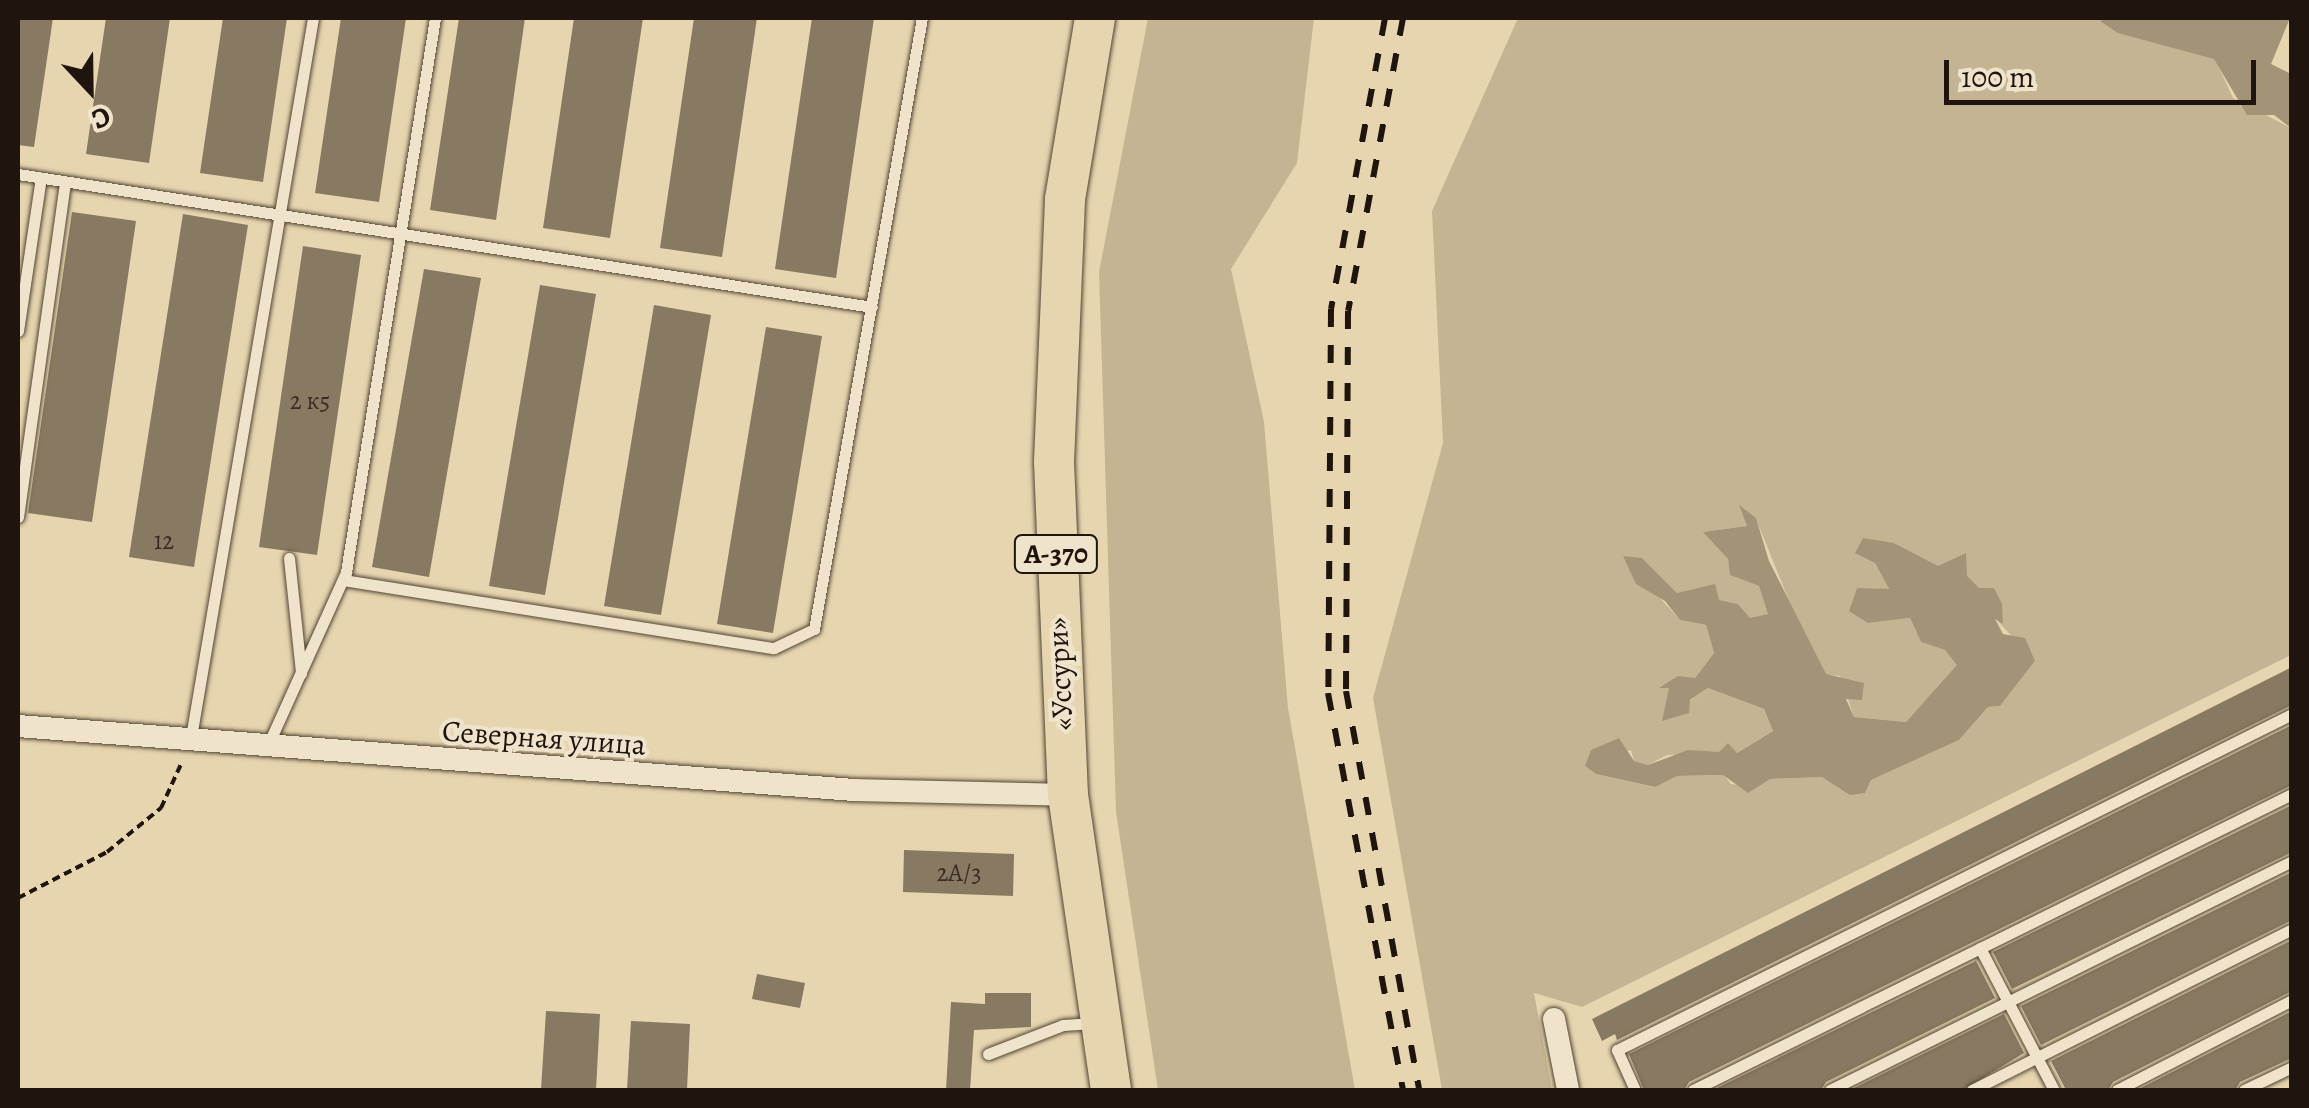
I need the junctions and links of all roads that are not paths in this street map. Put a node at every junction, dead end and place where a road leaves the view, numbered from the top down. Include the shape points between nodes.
1 (312, 18) edge
2 (435, 18) edge
3 (922, 18) edge
4 (1095, 18) edge
5 (18, 174) edge
6 (41, 178) junction
7 (65, 182) junction
8 (278, 218) junction
9 (402, 235) junction
10 (872, 306) junction
11 (18, 331) edge
12 (18, 517) edge
13 (289, 558) dead end
14 (343, 580) junction
15 (302, 673) junction
16 (2292, 714) edge
17 (18, 726) edge
18 (190, 743) junction
19 (266, 749) junction
20 (2292, 794) edge
21 (1068, 795) junction
22 (2292, 860) edge
23 (2292, 930) edge
24 (1980, 948) junction
25 (2292, 1000) edge
26 (2012, 1004) junction
27 (1554, 1019) dead end
28 (1102, 1023) junction
29 (988, 1054) dead end
30 (2038, 1057) junction
31 (2292, 1067) edge
32 (1112, 1090) edge
33 (1568, 1090) edge
34 (1635, 1090) edge
35 (1694, 1090) edge
36 (1830, 1090) edge
37 (1972, 1090) edge
38 (2054, 1090) edge
39 (2117, 1090) edge
40 (2244, 1090) edge

1 - 8 lane
2 - 9 lane
3 - 10 lane
4 - 21 highway, «Уссури» / А-370 via 1066,200 1057,313 1057,625
5 - 6 lane
6 - 7 lane
6 - 11 lane
7 - 8 lane
7 - 12 lane
8 - 9 lane
8 - 18 lane
9 - 10 lane
9 - 14 lane
10 - 14 lane via 822,608 814,629 797,642 774,648
13 - 15 lane
14 - 15 lane
15 - 19 lane
16 - 34 lane via 1617,1050
17 - 18 street, Северная улица
18 - 19 street, Северная улица
19 - 21 street, Северная улица via 853,790
20 - 24 lane
21 - 28 highway, «Уссури» / А-370
22 - 26 lane
23 - 30 lane
24 - 26 lane
24 - 35 lane
25 - 39 lane
26 - 30 lane
26 - 36 lane
27 - 33 street
28 - 29 lane via 1063,1025
28 - 32 highway, «Уссури» / А-370
30 - 37 lane
30 - 38 lane
31 - 40 lane

